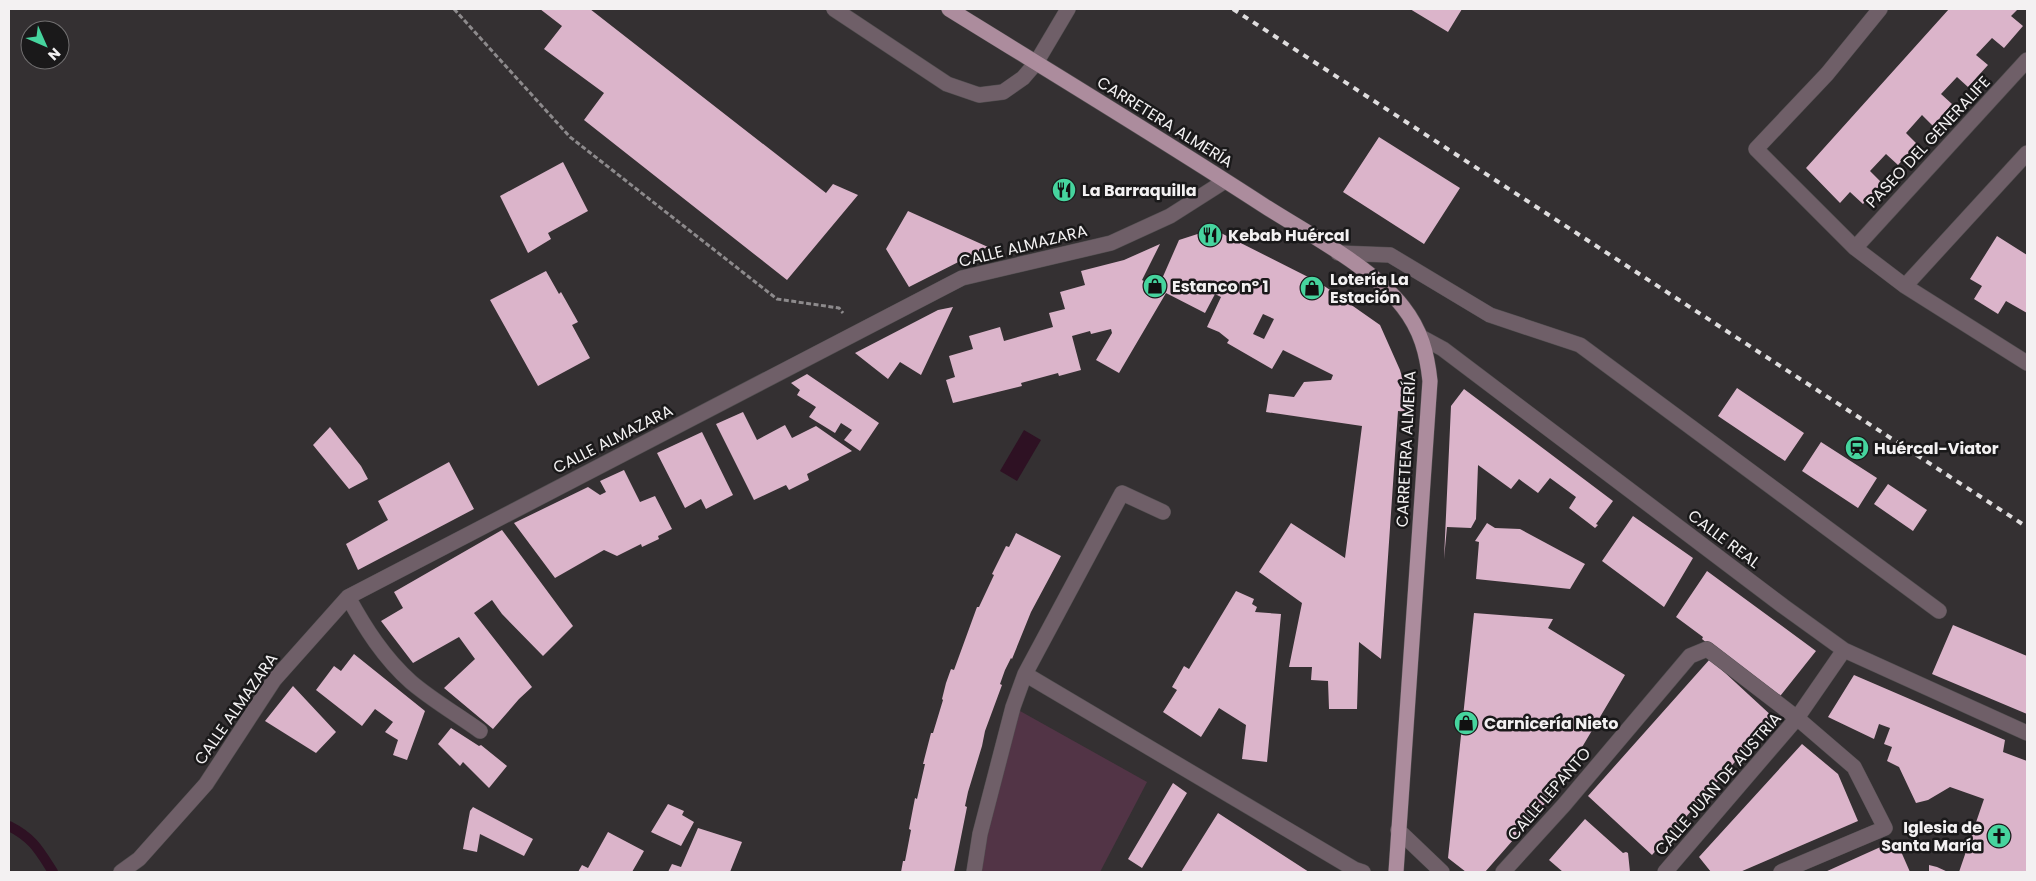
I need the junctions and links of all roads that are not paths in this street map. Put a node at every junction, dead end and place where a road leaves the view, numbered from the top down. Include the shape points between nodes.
1 (834, 9) edge
2 (949, 9) edge
3 (1068, 9) edge
4 (1880, 9) edge
5 (2027, 60) edge
6 (1036, 62) junction
7 (2027, 153) edge
8 (1225, 181) junction
9 (1854, 248) junction
10 (1338, 253) junction
11 (1906, 286) junction
12 (1421, 336) junction
13 (2027, 362) edge
14 (1163, 512) dead end
15 (348, 597) junction
16 (1939, 611) dead end
17 (1844, 650) junction
18 (1025, 674) junction
19 (1797, 718) junction
20 (480, 731) dead end
21 (2027, 733) edge
22 (1398, 830) junction
23 (120, 872) edge
24 (974, 872) edge
25 (1363, 872) edge
26 (1396, 872) edge
27 (1442, 872) edge
28 (1503, 872) edge
29 (1665, 872) edge
30 (1781, 872) edge

1 - 6 street via 947,84 979,95 1003,92 1024,78
2 - 6 main road, CARRETERA ALMERÍA
3 - 6 street
4 - 9 street via 1827,74 1756,149
5 - 9 street, PASEO DEL GENERALIFE
6 - 8 main road, CARRETERA ALMERÍA
7 - 11 street
8 - 10 main road, CARRETERA ALMERÍA
8 - 15 street, CALLE ALMAZARA via 1170,216 1111,243 962,278
9 - 11 street
10 - 12 main road, CARRETERA ALMERÍA via 1402,306
10 - 16 street via 1390,255 1490,315 1580,344
11 - 13 street
12 - 17 street, CALLE REAL via 1443,349
12 - 22 main road, CARRETERA ALMERÍA via 1430,381
14 - 18 street via 1122,493
15 - 20 street via 368,632 392,663 412,683
15 - 23 street, CALLE ALMAZARA via 274,680 206,784 139,859
17 - 19 street, CALLE JUAN DE AUSTRIA
17 - 21 street, CALLE REAL
18 - 24 street via 1013,707 980,834
18 - 25 street
19 - 28 street, CALLE LEPANTO via 1707,649 1690,656
19 - 29 street, CALLE JUAN DE AUSTRIA
19 - 30 street, CALLE JUAN DE AUSTRIA via 1854,767 1885,828
22 - 26 main road, CARRETERA ALMERÍA
22 - 27 street

